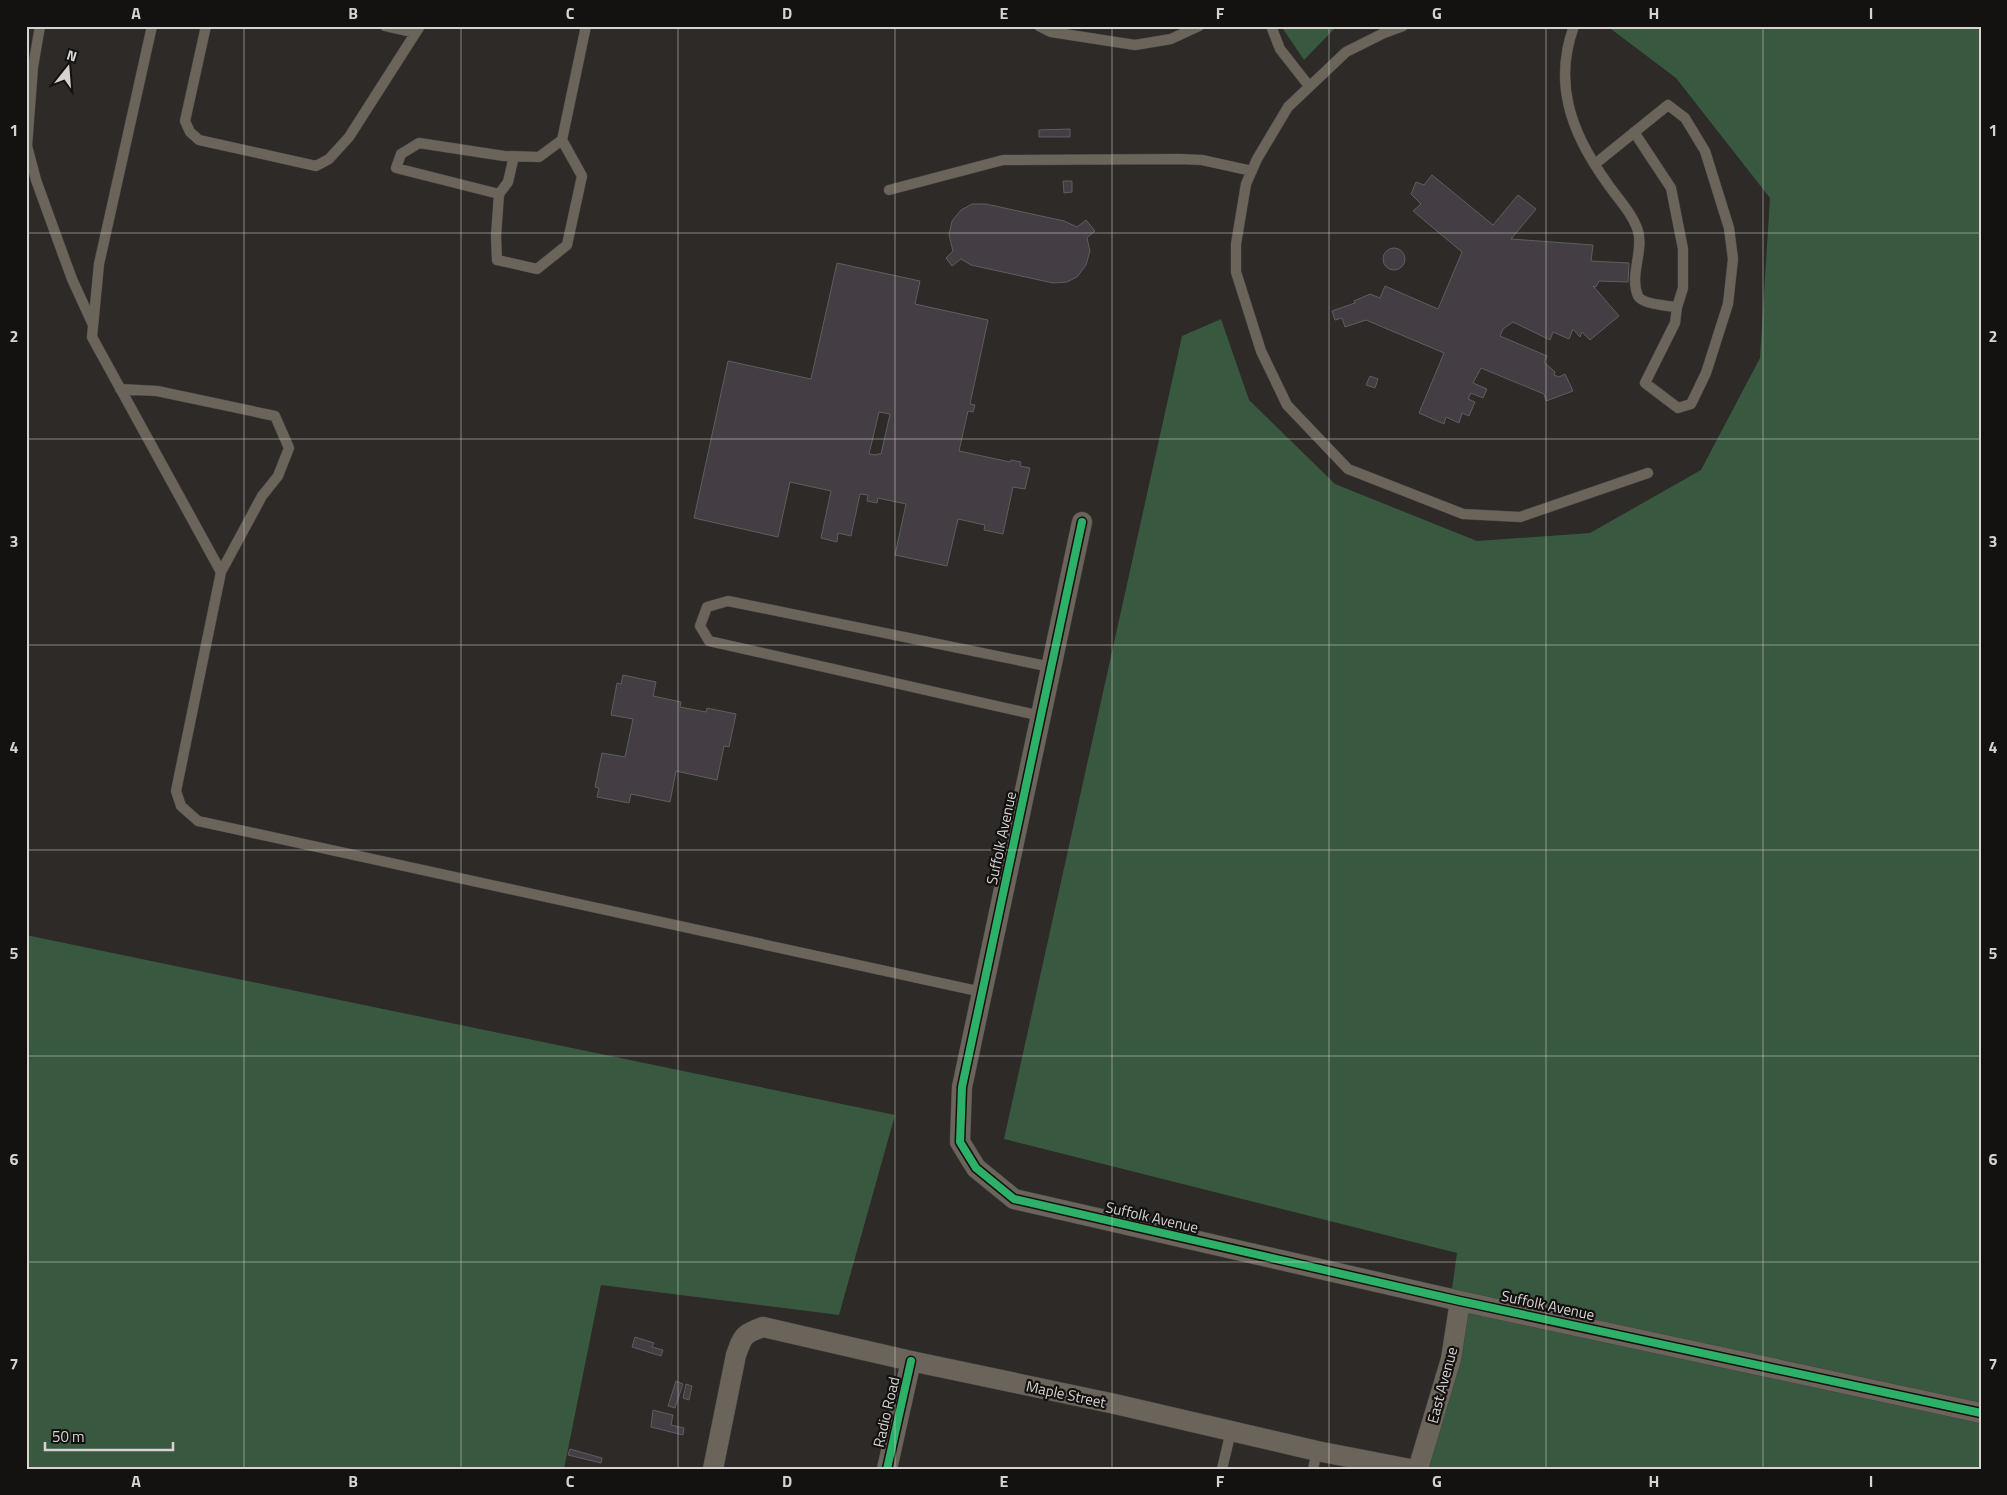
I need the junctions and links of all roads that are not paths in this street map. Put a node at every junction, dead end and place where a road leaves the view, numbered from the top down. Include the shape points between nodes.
1 (40, 26) edge
2 (152, 26) edge
3 (206, 26) edge
4 (385, 26) edge
5 (586, 26) edge
6 (1039, 26) edge
7 (1198, 26) edge
8 (1271, 26) edge
9 (1403, 26) edge
10 (1572, 27) edge
11 (418, 30) edge
12 (1310, 86) junction
13 (1634, 132) junction
14 (562, 140) junction
15 (514, 156) junction
16 (1595, 164) junction
17 (1252, 171) junction
18 (889, 190) dead end
19 (499, 194) junction
20 (1677, 307) junction
21 (93, 325) junction
22 (120, 389) junction
23 (1648, 473) dead end
24 (1082, 522) dead end
25 (221, 572) junction
26 (1051, 667) junction
27 (1041, 716) junction
28 (982, 992) junction
29 (1460, 1301) junction
30 (911, 1361) junction
31 (1981, 1413) edge
32 (1230, 1431) junction
33 (1315, 1460) edge
34 (713, 1469) edge
35 (887, 1469) edge
36 (1222, 1469) edge
37 (1410, 1469) edge
38 (1418, 1469) edge

1 - 21 lane via 33,66 27,146 72,279
2 - 21 lane via 99,264
3 - 11 lane via 185,121 190,132 199,140 316,166 329,158 349,137
4 - 11 lane
5 - 14 lane
6 - 7 lane via 1051,32 1135,45 1171,39
8 - 12 lane via 1280,49
9 - 12 lane via 1346,52
10 - 16 lane via 1564,80 1568,106 1580,138
12 - 17 lane via 1288,107
13 - 16 lane
13 - 20 lane via 1671,188 1683,249 1683,288
13 - 20 lane via 1668,106 1685,118 1705,151 1729,228 1733,258 1728,304 1706,373 1691,404 1678,408 1645,383 1675,323
14 - 15 lane via 540,157
14 - 19 lane via 582,176 567,244 537,269 497,260
15 - 19 lane via 508,182
15 - 19 lane via 419,143 401,154 396,168
16 - 20 lane via 1624,205 1638,232 1638,297
17 - 18 lane via 1202,160 1002,160
17 - 23 lane via 1240,211 1236,272 1261,351 1286,405 1348,469 1463,514 1520,517
21 - 22 lane via 92,337
22 - 25 lane
22 - 25 lane via 157,390 275,416 289,448 278,476 262,496
24 - 26 street, Suffolk Avenue
25 - 28 lane via 176,791 181,806 198,821
26 - 27 street, Suffolk Avenue
26 - 27 lane via 728,601 707,607 700,626 709,640
27 - 28 street, Suffolk Avenue
28 - 29 street, Suffolk Avenue via 962,1087 960,1142 976,1168 1014,1200
29 - 31 street, Suffolk Avenue
29 - 38 street, East Avenue via 1450,1359
30 - 32 street, Maple Street
30 - 34 street, Maple Street via 763,1327 748,1332 736,1355
30 - 35 street, Radio Road
32 - 33 street, Maple Street
32 - 36 lane
33 - 37 street, Maple Street

